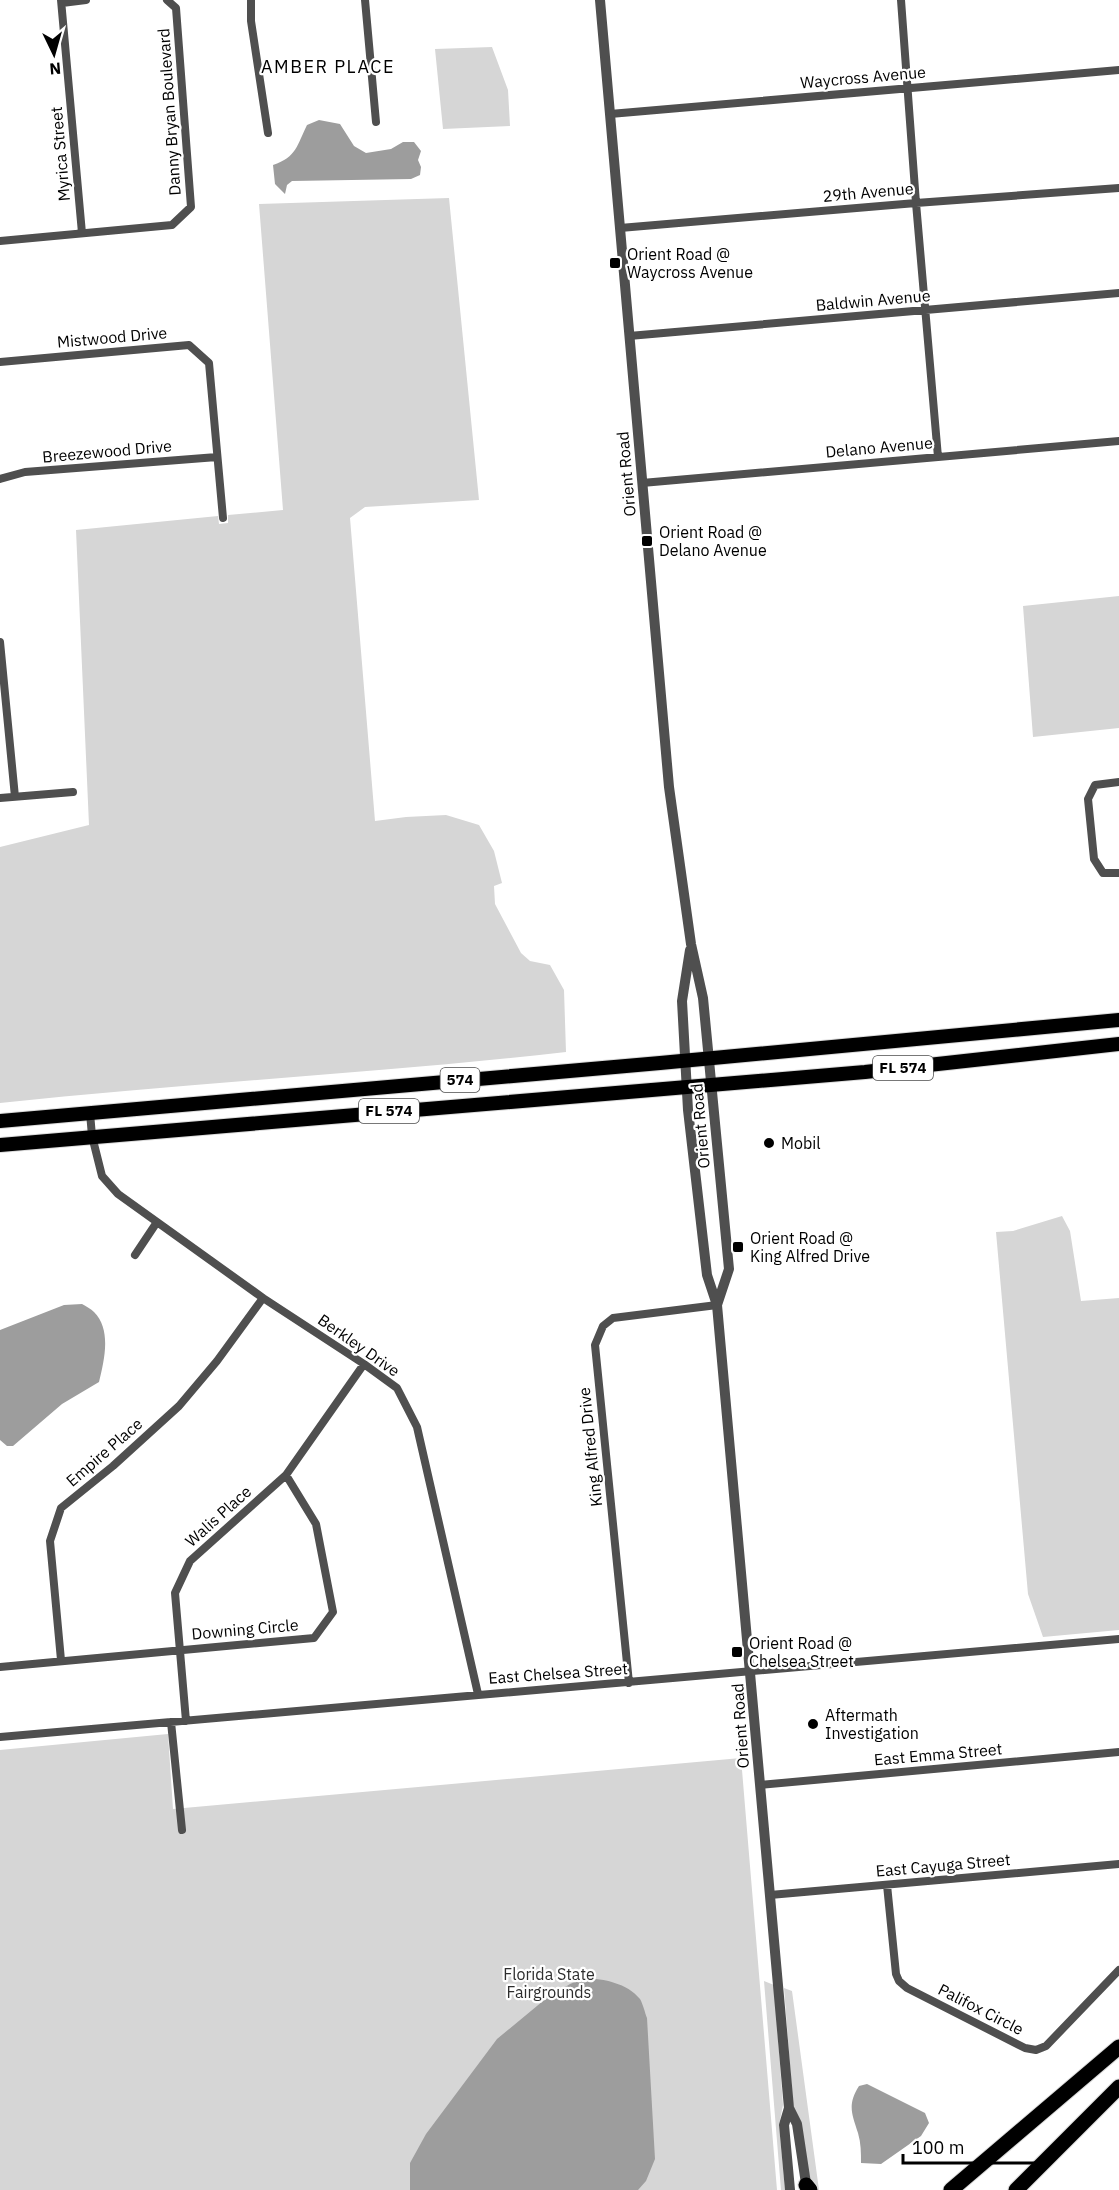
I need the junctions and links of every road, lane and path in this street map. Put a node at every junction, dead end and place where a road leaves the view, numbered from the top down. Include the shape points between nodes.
1 (86, 0) edge
2 (167, 0) edge
3 (251, 0) edge
4 (365, 0) edge
5 (600, 0) edge
6 (902, 0) edge
7 (62, 1) edge
8 (1119, 70) edge
9 (907, 88) junction
10 (610, 114) junction
11 (376, 122) dead end
12 (267, 133) dead end
13 (1119, 188) edge
14 (916, 203) junction
15 (620, 228) junction
16 (82, 233) junction
17 (0, 241) edge
18 (1119, 293) edge
19 (926, 310) junction
20 (629, 336) junction
21 (0, 362) edge
22 (1119, 441) edge
23 (217, 457) junction
24 (938, 457) junction
25 (0, 479) edge
26 (642, 483) junction
27 (223, 518) dead end
28 (0, 642) edge
29 (1119, 782) edge
30 (73, 792) dead end
31 (15, 797) junction
32 (0, 798) edge
33 (1119, 873) edge
34 (691, 944) junction
35 (1119, 1020) edge
36 (1119, 1044) edge
37 (709, 1059) junction
38 (686, 1061) junction
39 (711, 1085) junction
40 (687, 1087) junction
41 (90, 1113) junction
42 (0, 1120) edge
43 (92, 1136) junction
44 (0, 1145) edge
45 (157, 1222) junction
46 (135, 1255) dead end
47 (263, 1298) junction
48 (717, 1305) junction
49 (364, 1364) junction
50 (286, 1475) junction
51 (1119, 1639) edge
52 (180, 1650) junction
53 (61, 1660) junction
54 (0, 1667) edge
55 (751, 1672) junction
56 (629, 1683) junction
57 (478, 1694) junction
58 (186, 1720) junction
59 (171, 1722) junction
60 (0, 1737) edge
61 (1119, 1752) edge
62 (760, 1785) junction
63 (182, 1830) dead end
64 (1119, 1864) edge
65 (887, 1885) junction
66 (770, 1895) junction
67 (1119, 1970) edge
68 (1119, 2047) edge
69 (1119, 2087) edge
70 (789, 2108) junction
71 (808, 2188) edge
72 (790, 2190) edge
73 (953, 2190) edge
74 (1016, 2190) edge

1 - 7 street
2 - 16 street, Danny Bryan Boulevard via 176,8 191,207 172,225
3 - 12 street
4 - 11 street
5 - 10 street, Orient Road
6 - 9 street
7 - 16 street, Myrica Street
8 - 9 street, Waycross Avenue
9 - 10 street, Waycross Avenue
9 - 14 street
10 - 15 street, Orient Road
13 - 14 street, 29th Avenue
14 - 15 street, 29th Avenue
14 - 19 street
15 - 20 street, Orient Road
16 - 17 street, Danny Bryan Boulevard
18 - 19 street, Baldwin Avenue
19 - 20 street, Baldwin Avenue
19 - 24 street
20 - 26 street, Orient Road
21 - 23 street, Mistwood Drive via 189,345 209,363
22 - 24 street, Delano Avenue
23 - 25 street, Breezewood Drive via 26,472
23 - 27 street, Mistwood Drive
24 - 26 street, Delano Avenue
26 - 34 street, Orient Road via 669,787
28 - 31 street
29 - 33 street via 1095,785 1088,799 1094,859 1103,873
30 - 31 street
31 - 32 street
34 - 37 street, Orient Road via 703,998
34 - 38 street, Orient Road via 682,1000
35 - 37 main road, 574
36 - 39 main road, FL 574
37 - 38 main road, 574
37 - 39 street, Orient Road
38 - 40 street, Orient Road
38 - 41 main road, 574
39 - 40 main road, FL 574
39 - 48 street, Orient Road via 729,1269
40 - 43 main road, FL 574
40 - 48 street, Orient Road via 707,1275
41 - 42 main road, 574
41 - 43 street, Berkley Drive
43 - 44 main road, FL 574
43 - 45 street, Berkley Drive via 102,1176 118,1194
45 - 46 street
45 - 47 street, Berkley Drive
47 - 49 street, Berkley Drive
47 - 53 street, Empire Place via 179,1406 61,1508 50,1541
48 - 55 street, Orient Road
48 - 56 street, King Alfred Drive via 613,1318 603,1326 595,1345
49 - 50 street, Walis Place
49 - 57 street, Berkley Drive via 397,1388 417,1427
50 - 52 street, Walis Place via 190,1561 175,1593
50 - 52 street, Downing Circle via 316,1524 333,1612 314,1638
51 - 55 street, East Chelsea Street
52 - 53 street, Downing Circle
52 - 58 street, Walis Place
53 - 54 street, Downing Circle
55 - 56 street, East Chelsea Street
55 - 62 street, Orient Road
56 - 57 street, East Chelsea Street
57 - 58 street, East Chelsea Street
58 - 59 street, East Chelsea Street
59 - 60 street, East Chelsea Street
59 - 63 street
61 - 62 street, East Emma Street
62 - 66 street, Orient Road
64 - 65 street, East Cayuga Street
65 - 66 street, East Cayuga Street
65 - 67 street, Palifox Circle via 899,1981 1025,2048 1036,2050 1046,2046
66 - 70 street, Orient Road
68 - 73 highway
69 - 74 highway
70 - 71 street, Orient Road via 797,2124
70 - 72 street, Orient Road via 784,2125

